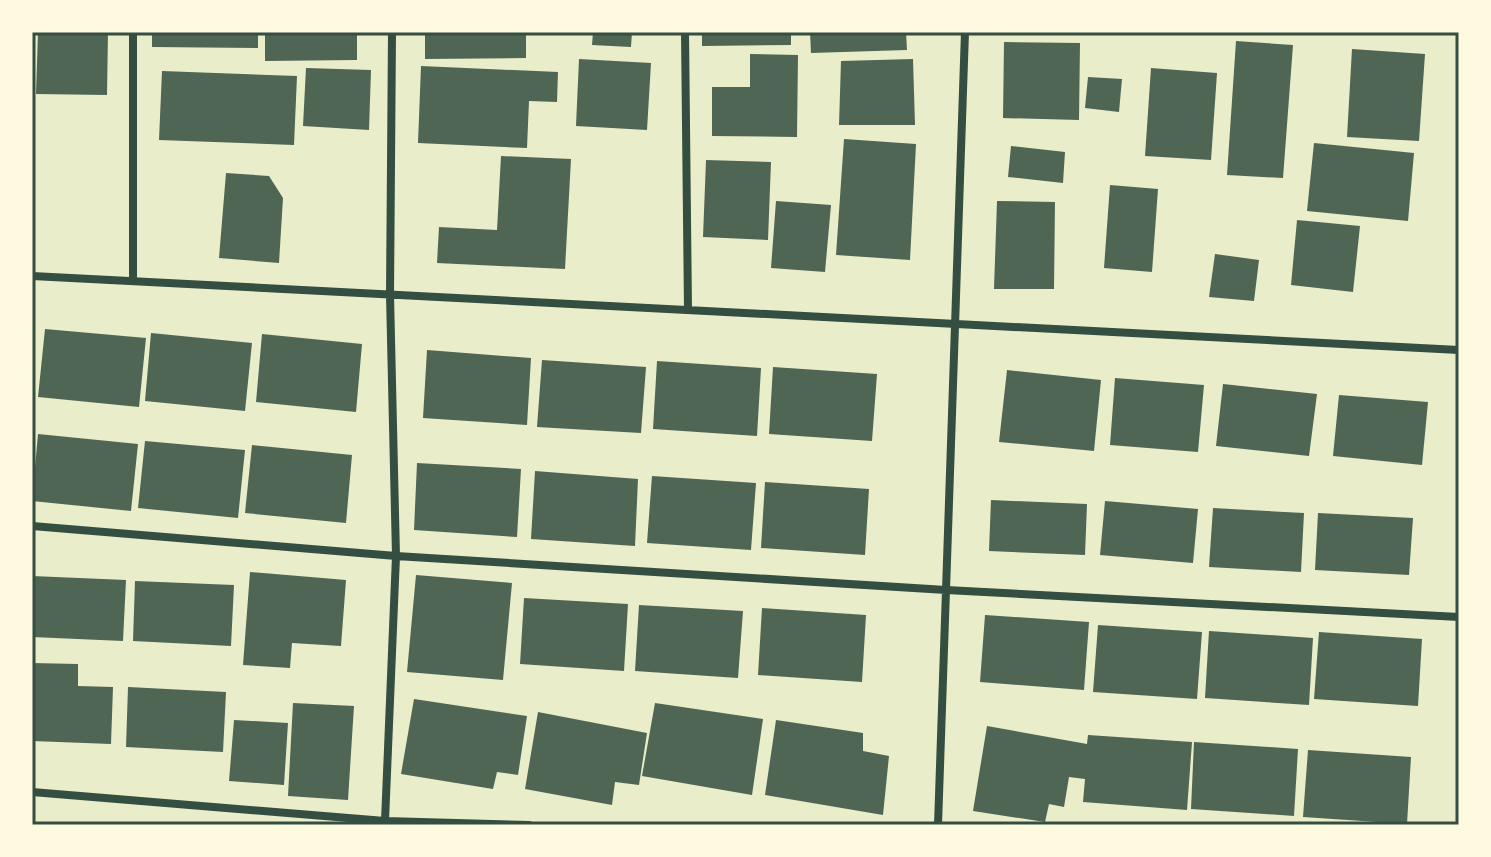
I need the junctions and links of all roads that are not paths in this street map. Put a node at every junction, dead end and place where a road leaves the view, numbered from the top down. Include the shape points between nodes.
1 (133, 32) edge
2 (392, 32) edge
3 (685, 32) edge
4 (965, 32) edge
5 (32, 276) edge
6 (133, 281) junction
7 (390, 295) junction
8 (688, 310) junction
9 (955, 324) junction
10 (1459, 350) edge
11 (32, 526) edge
12 (396, 556) junction
13 (946, 590) junction
14 (1459, 617) edge
15 (32, 792) edge
16 (385, 821) junction
17 (529, 825) edge
18 (938, 825) edge

1 - 6 street
2 - 7 street
3 - 8 street
4 - 9 street
5 - 6 street
6 - 7 street
7 - 8 street
7 - 12 street
8 - 9 street
9 - 10 street
9 - 13 street
11 - 12 street
12 - 13 street
12 - 16 street
13 - 14 street
13 - 18 street
15 - 16 street
16 - 17 street

